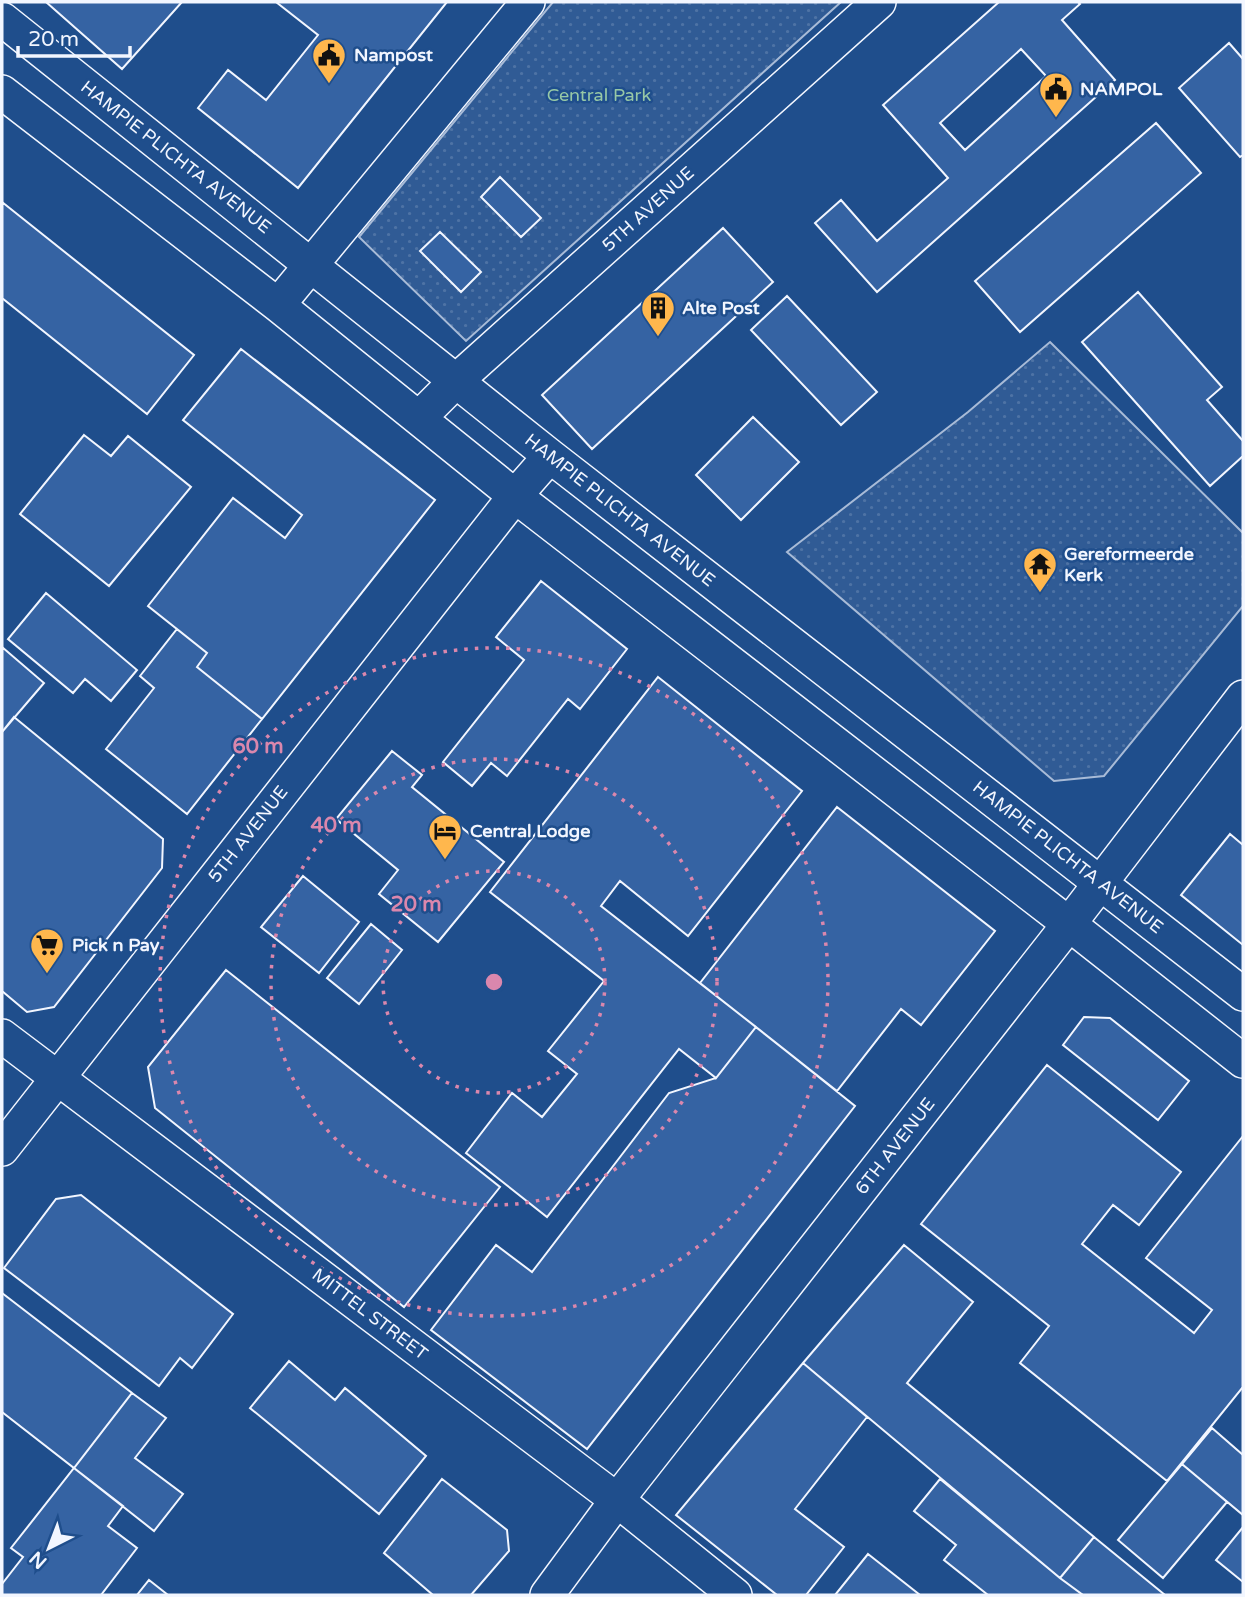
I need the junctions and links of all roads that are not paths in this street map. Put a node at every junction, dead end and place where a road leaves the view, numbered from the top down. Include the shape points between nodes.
1 (528, 2) edge
2 (879, 2) edge
3 (2, 19) edge
4 (2, 92) edge
5 (310, 263) junction
6 (278, 305) junction
7 (457, 380) junction
8 (419, 418) junction
9 (550, 456) junction
10 (515, 496) junction
11 (1243, 697) edge
12 (1100, 881) junction
13 (1069, 924) junction
14 (1243, 994) edge
15 (2, 1036) edge
16 (1243, 1061) edge
17 (56, 1078) junction
18 (2, 1149) edge
19 (617, 1500) junction
20 (547, 1595) edge
21 (735, 1595) edge

1 - 5 street
2 - 7 street, 5TH AVENUE
3 - 5 street, HAMPIE PLICHTA AVENUE
4 - 6 street
5 - 6 street
5 - 7 street, HAMPIE PLICHTA AVENUE
6 - 8 street
7 - 8 street, 5TH AVENUE
7 - 9 street, HAMPIE PLICHTA AVENUE
8 - 10 street
9 - 10 street, 5TH AVENUE
9 - 12 street, HAMPIE PLICHTA AVENUE
10 - 13 street
10 - 17 street, 5TH AVENUE
11 - 12 street, 6TH AVENUE
12 - 13 street, 6TH AVENUE
12 - 14 street, HAMPIE PLICHTA AVENUE
13 - 16 street
13 - 19 street, 6TH AVENUE
15 - 17 street, MITTEL STREET
17 - 18 street, 5TH AVENUE
17 - 19 street, MITTEL STREET
19 - 20 street, 6TH AVENUE
19 - 21 street, MITTEL STREET

